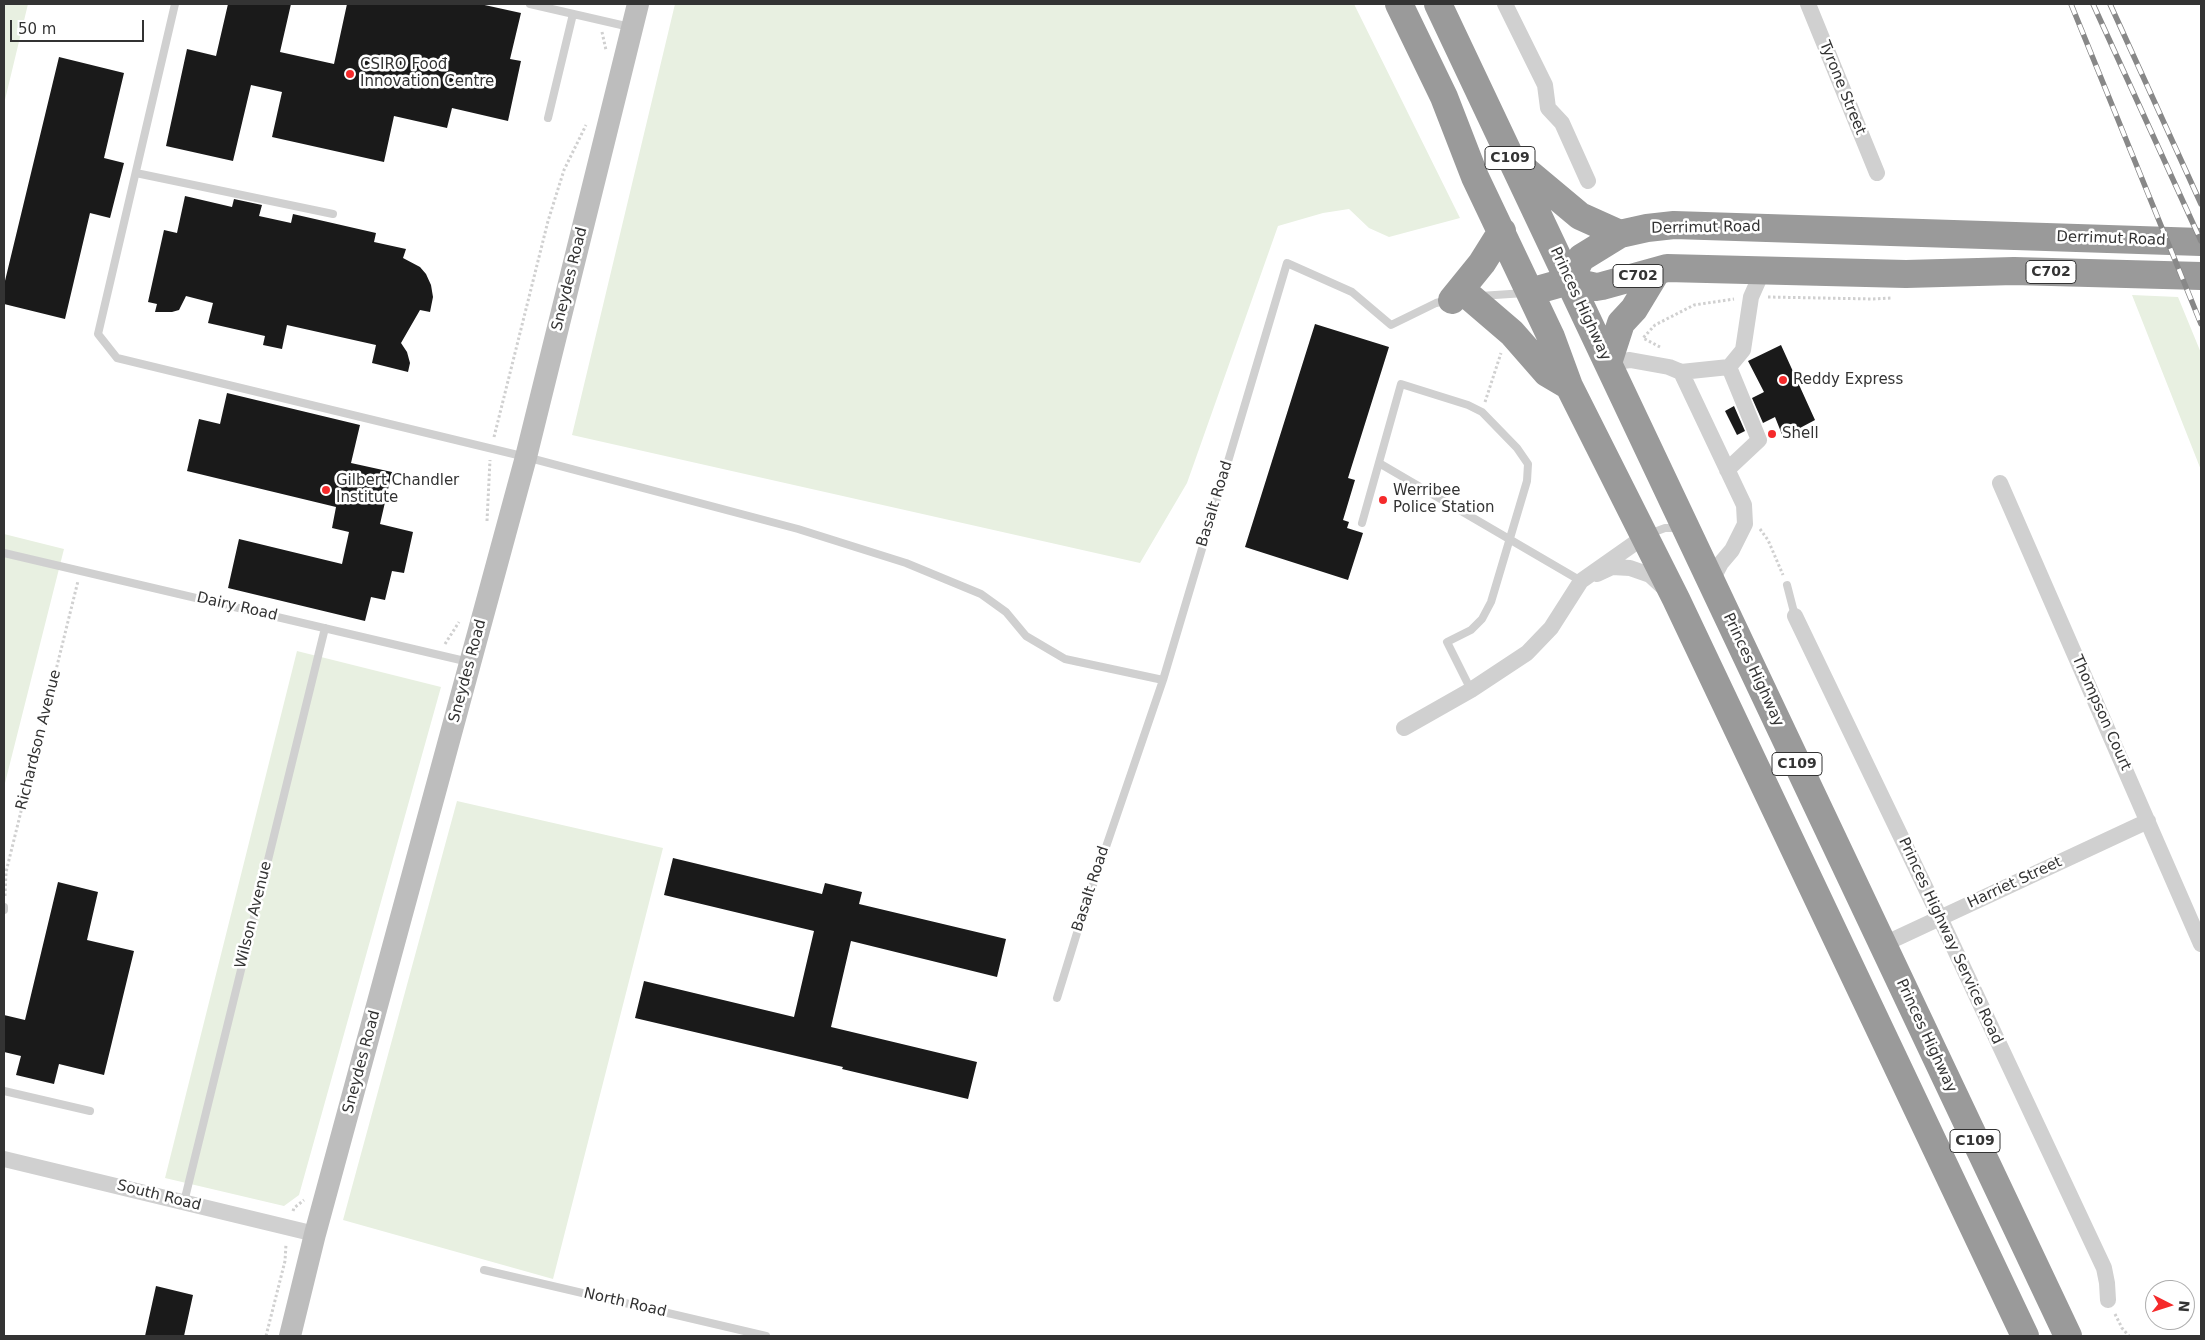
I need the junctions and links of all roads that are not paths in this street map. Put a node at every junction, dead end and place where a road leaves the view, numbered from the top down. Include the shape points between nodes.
1 (175, 4) edge
2 (530, 4) edge
3 (638, 4) edge
4 (1399, 4) edge
5 (1438, 4) edge
6 (1505, 4) edge
7 (1808, 4) edge
8 (573, 14) junction
9 (632, 28) junction
10 (548, 118) dead end
11 (1511, 159) junction
12 (136, 173) junction
13 (1877, 173) dead end
14 (1588, 181) dead end
15 (333, 214) dead end
16 (1502, 231) junction
17 (1620, 234) junction
18 (2201, 242) edge
19 (1763, 270) junction
20 (1657, 271) junction
21 (2201, 276) edge
22 (1569, 281) junction
23 (1530, 292) junction
24 (1461, 299) junction
25 (1608, 363) junction
26 (1729, 368) junction
27 (1681, 372) junction
28 (1569, 386) junction
29 (526, 457) junction
30 (1379, 462) junction
31 (1727, 470) junction
32 (2000, 483) dead end
33 (1362, 523) dead end
34 (1687, 530) junction
35 (1645, 536) junction
36 (1510, 540) junction
37 (4, 553) edge
38 (1581, 581) junction
39 (1711, 582) junction
40 (1787, 585) road end
41 (1676, 599) junction
42 (1795, 616) joint
43 (325, 628) junction
44 (471, 662) junction
45 (1163, 680) junction
46 (1471, 690) junction
47 (1404, 728) dead end
48 (2148, 821) junction
49 (1940, 918) junction
50 (2201, 944) edge
51 (1882, 945) junction
52 (1847, 960) junction
53 (1057, 998) dead end
54 (4, 1091) edge
55 (90, 1111) dead end
56 (4, 1159) edge
57 (184, 1202) junction
58 (315, 1234) junction
59 (484, 1270) dead end
60 (2108, 1300) road end
61 (290, 1336) edge
62 (766, 1336) edge
63 (2025, 1336) edge
64 (2068, 1336) edge

1 - 12 lane
2 - 8 lane
3 - 9 main road, Sneydes Road
4 - 16 highway, C109 via 1444,97
5 - 11 highway, Princes Highway / C109
6 - 14 street via 1544,85 1548,108 1562,123
7 - 13 street, Tyrone Street
8 - 9 lane
8 - 10 lane
9 - 29 main road, Sneydes Road
11 - 17 highway via 1580,216
11 - 22 highway, Princes Highway / C109
12 - 15 lane
12 - 29 lane via 98,334 117,358
16 - 23 highway, C109
16 - 24 highway
17 - 18 highway, Derrimut Road / C702 via 1674,225
17 - 22 highway, Derrimut Road / C702 via 1580,258
19 - 20 highway, C702 via 1667,268
19 - 21 highway, C702
19 - 26 street via 1751,297 1743,350
20 - 22 highway, C702 via 1596,287
20 - 25 highway via 1634,309 1620,323
22 - 23 highway, C702
22 - 25 highway, Princes Highway / C109
23 - 24 lane, Basalt Road
23 - 28 highway, C109 via 1552,337
24 - 28 highway via 1512,334 1547,373
24 - 45 lane, Basalt Road via 1436,303 1391,325 1352,292 1286,263
25 - 27 street via 1630,360
25 - 34 highway, Princes Highway / C109
26 - 27 street
26 - 31 street via 1758,440
27 - 31 street
28 - 35 highway, C109
29 - 44 main road, Sneydes Road
29 - 45 lane via 798,529 906,563 981,594 1006,612 1026,636 1064,659
30 - 33 lane
30 - 36 lane
30 - 36 lane via 1401,384 1482,412 1528,464 1527,481
31 - 39 street via 1744,505 1745,524
32 - 48 street, Thompson Court
34 - 35 lane via 1665,528
34 - 39 highway, Princes Highway / C109
35 - 38 street
35 - 41 highway, C109
36 - 38 lane
36 - 46 lane via 1491,602 1482,619 1471,630 1447,642
37 - 43 lane, Dairy Road
38 - 41 street via 1612,567 1630,568 1650,575
38 - 46 street via 1551,628 1527,653
39 - 51 highway, Princes Highway / C109
40 - 42 lane, Princes Highway Service Road
41 - 52 highway, C109
42 - 49 street, Princes Highway Service Road
43 - 44 lane, Dairy Road
43 - 57 lane, Wilson Avenue
44 - 58 main road, Sneydes Road
45 - 53 lane, Basalt Road
46 - 47 street
48 - 49 street, Harriet Street
48 - 50 street, Thompson Court
49 - 51 street, Harriet Street
49 - 60 street, Princes Highway Service Road via 2104,1268
51 - 52 highway
51 - 64 highway, Princes Highway / C109
52 - 63 highway, C109
54 - 55 lane
56 - 57 street, South Road
57 - 58 street, South Road
58 - 61 main road, Sneydes Road
59 - 62 lane, North Road

